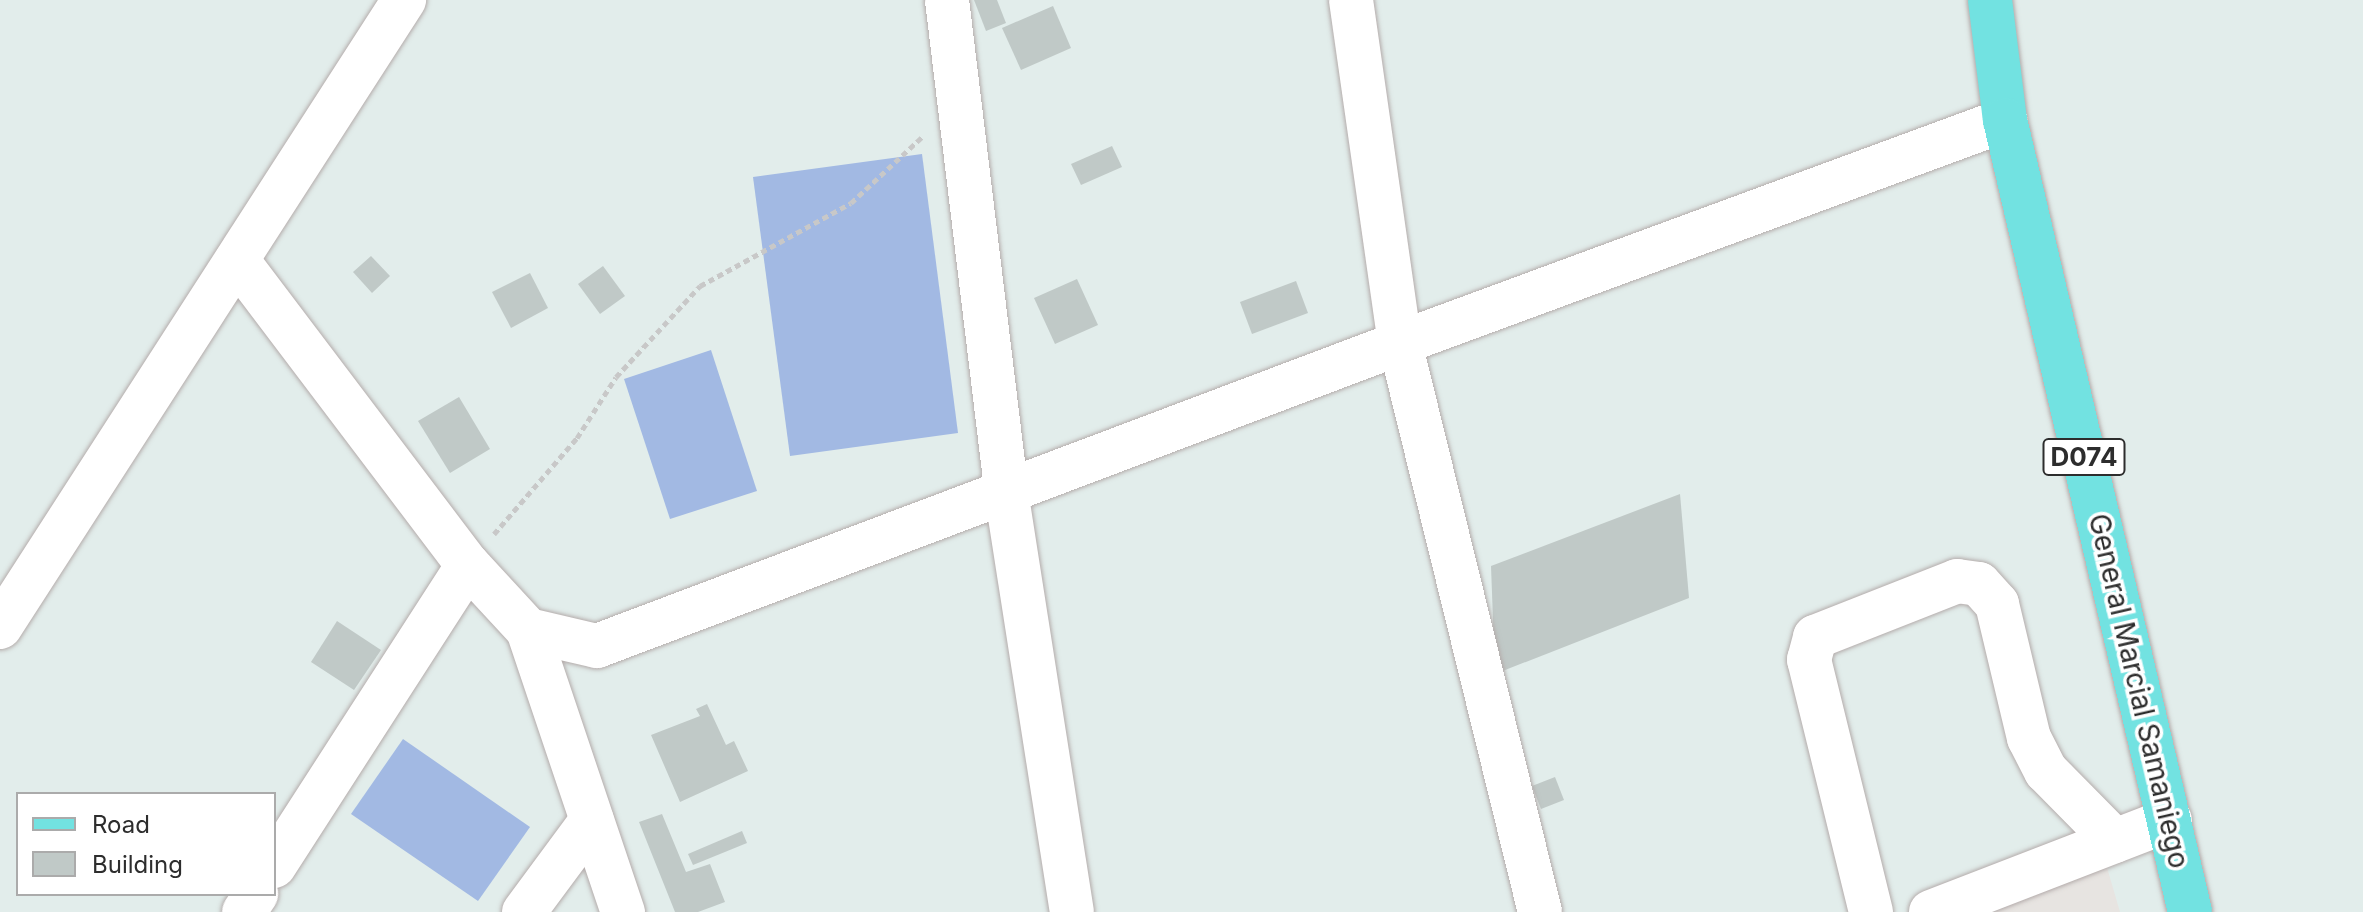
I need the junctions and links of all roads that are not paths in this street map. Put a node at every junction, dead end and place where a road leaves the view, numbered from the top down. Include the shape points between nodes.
1 (404, 0) edge
2 (947, 0) edge
3 (1351, 0) edge
4 (1990, 0) edge
5 (2005, 120) junction
6 (237, 260) junction
7 (1400, 343) junction
8 (1006, 491) junction
9 (468, 565) junction
10 (0, 627) edge
11 (528, 630) junction
12 (592, 820) junction
13 (2170, 820) junction
14 (2115, 841) junction
15 (276, 863) edge
16 (524, 912) edge
17 (623, 912) edge
18 (1072, 912) edge
19 (1540, 912) edge
20 (1871, 912) edge
21 (1931, 912) edge
22 (2190, 912) edge

1 - 6 street
2 - 8 street
3 - 7 street
4 - 5 main road, General Marcial Samaniego / D074
5 - 7 street
5 - 13 main road, General Marcial Samaniego / D074
6 - 9 street
6 - 10 street
7 - 8 street
7 - 19 street
8 - 11 street via 597,646
8 - 18 street
9 - 11 street
9 - 15 street
11 - 12 street
12 - 16 street
12 - 17 street
13 - 14 street
13 - 22 main road, General Marcial Samaniego / D074
14 - 20 street via 2046,771 2029,738 1997,604 1979,584 1957,581 1815,637 1809,660
14 - 21 street

